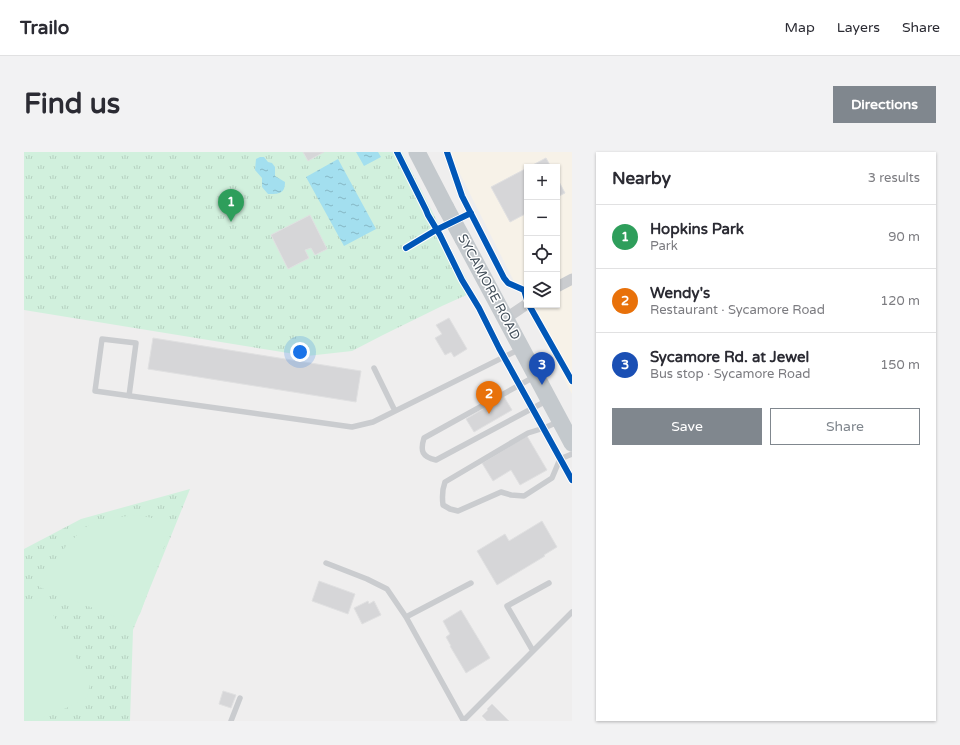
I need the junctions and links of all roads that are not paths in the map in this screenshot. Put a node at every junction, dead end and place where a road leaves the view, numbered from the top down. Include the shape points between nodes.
1 (417, 152) edge
2 (572, 279) edge
3 (560, 285) edge
4 (524, 306) edge
5 (506, 318) junction
6 (521, 348) junction
7 (374, 368) dead end
8 (536, 376) junction
9 (129, 396) junction
10 (549, 400) junction
11 (395, 411) junction
12 (560, 421) junction
13 (572, 442) edge
14 (572, 454) edge
15 (326, 563) dead end
16 (471, 583) dead end
17 (549, 583) dead end
18 (572, 612) edge
19 (406, 617) junction
20 (533, 651) junction
21 (240, 698) dead end
22 (231, 721) edge
23 (463, 721) edge

1 - 5 main road, SYCAMORE ROAD, bridge
2 - 3 street
4 - 5 street
5 - 6 main road, SYCAMORE ROAD
6 - 8 main road, SYCAMORE ROAD
6 - 11 lane
7 - 11 lane
8 - 10 main road, SYCAMORE ROAD
8 - 10 lane via 424,438 423,453 429,459 436,460
9 - 9 lane via 136,343 102,339 95,391
9 - 11 lane via 348,427 373,422
10 - 12 main road, SYCAMORE ROAD
12 - 13 main road, SYCAMORE ROAD
12 - 14 lane via 528,433 444,482 443,505 458,511 501,492 524,496 552,478 560,459
15 - 19 lane via 387,589
16 - 19 lane
17 - 20 lane via 507,606
18 - 20 lane
19 - 23 lane
20 - 23 lane
21 - 22 lane

